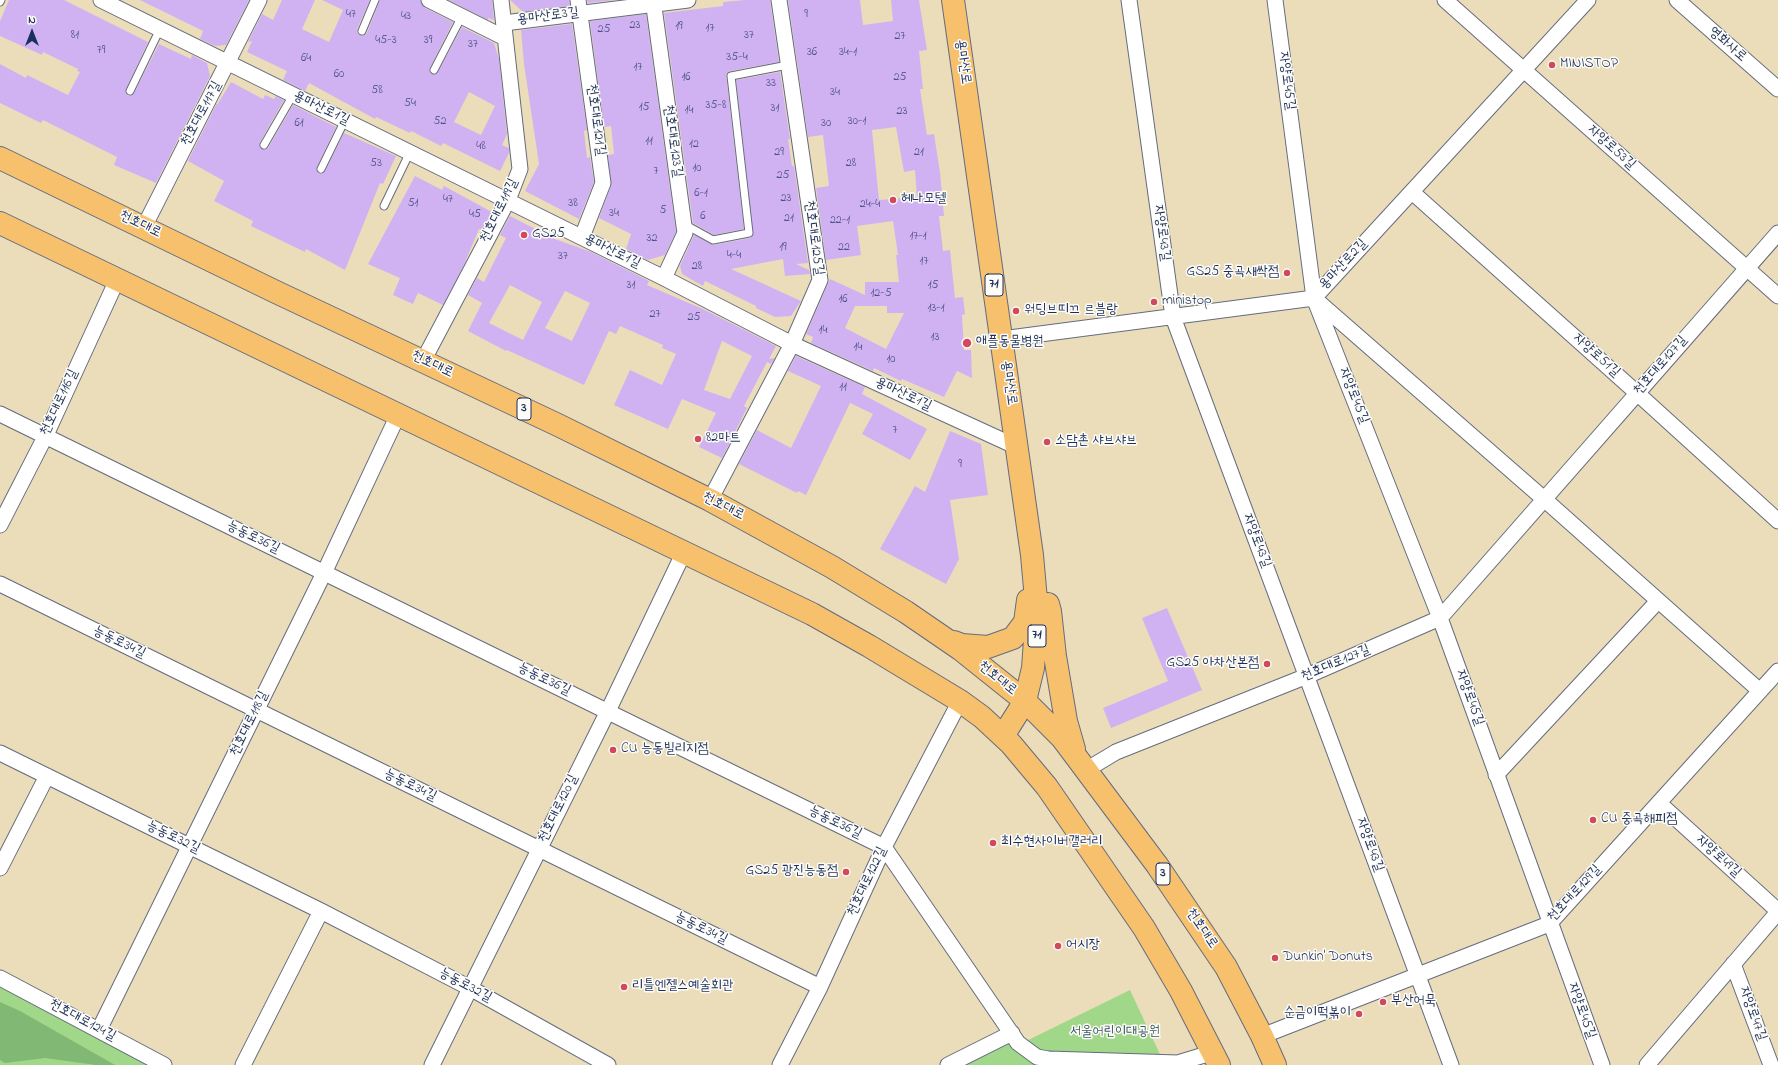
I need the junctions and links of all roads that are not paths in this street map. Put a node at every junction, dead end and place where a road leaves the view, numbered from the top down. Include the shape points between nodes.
1 (101, 0) edge
2 (259, 0) edge
3 (375, 0) edge
4 (429, 0) edge
5 (501, 0) edge
6 (688, 0) edge
7 (779, 0) edge
8 (953, 0) edge
9 (1129, 0) edge
10 (1275, 0) edge
11 (1445, 0) edge
12 (1588, 0) edge
13 (1677, 0) edge
14 (653, 2) edge
15 (579, 7) edge
16 (462, 16) junction
17 (504, 22) junction
18 (160, 29) junction
19 (362, 31) dead end
20 (505, 38) junction
21 (228, 63) junction
22 (788, 65) junction
23 (434, 70) dead end
24 (1524, 70) junction
25 (1778, 89) edge
26 (130, 92) dead end
27 (293, 95) junction
28 (345, 120) junction
29 (264, 145) dead end
30 (410, 152) junction
31 (0, 158) edge
32 (321, 169) dead end
33 (1412, 192) junction
34 (508, 200) junction
35 (384, 206) dead end
36 (0, 223) edge
37 (684, 224) junction
38 (144, 227) junction
39 (1778, 233) edge
40 (582, 237) junction
41 (1747, 268) junction
42 (664, 278) junction
43 (117, 280) junction
44 (1778, 296) edge
45 (1314, 298) junction
46 (1172, 317) junction
47 (1002, 339) junction
48 (792, 344) junction
49 (424, 361) junction
50 (1637, 393) junction
51 (0, 414) edge
52 (398, 416) junction
53 (46, 436) junction
54 (1017, 448) junction
55 (1544, 499) junction
56 (710, 500) junction
57 (1778, 521) edge
58 (0, 525) edge
59 (684, 552) junction
60 (1034, 570) junction
61 (324, 572) junction
62 (0, 584) edge
63 (1658, 601) junction
64 (1440, 618) junction
65 (947, 640) junction
66 (1778, 671) edge
67 (1307, 676) junction
68 (1760, 691) junction
69 (960, 701) junction
70 (1025, 701) junction
71 (256, 710) junction
72 (608, 711) junction
73 (1003, 736) junction
74 (0, 754) edge
75 (1082, 764) junction
76 (1496, 775) junction
77 (47, 776) junction
78 (1659, 803) junction
79 (190, 846) junction
80 (884, 847) junction
81 (539, 849) junction
82 (0, 868) edge
83 (321, 910) junction
84 (1778, 912) edge
85 (1549, 924) junction
86 (1733, 964) junction
87 (1418, 975) junction
88 (0, 978) edge
89 (820, 987) junction
90 (470, 988) junction
91 (99, 1030) junction
92 (1012, 1033) junction
93 (1262, 1036) junction
94 (1216, 1059) edge
95 (604, 1064) edge
96 (164, 1065) edge
97 (243, 1065) edge
98 (432, 1065) edge
99 (780, 1065) edge
100 (948, 1065) edge
101 (1275, 1065) edge
102 (1451, 1065) edge
103 (1602, 1065) edge
104 (1647, 1065) edge
105 (1771, 1065) edge

1 - 18 street, 용마산로1길
2 - 21 street, 천호대로117길
3 - 19 lane
4 - 16 street, 용마산로3길
5 - 17 street, 천호대로119길
6 - 14 street, 용마산로3길
7 - 22 street, 천호대로125길
8 - 47 main road, 용마산로 / 71
9 - 46 street, 자양로43길
10 - 45 street, 자양로45길
11 - 24 street, 자양로53길
12 - 24 street, 용마산로2길
13 - 25 street, 영화사로
14 - 15 street, 용마산로3길
14 - 37 street, 천호대로123길
15 - 17 street, 용마산로3길
15 - 40 street, 천호대로121길 via 603,183
16 - 20 street, 용마산로3길
16 - 23 lane
17 - 20 street, 천호대로119길
18 - 21 street, 용마산로1길
18 - 26 lane
20 - 34 street, 천호대로119길 via 520,169
21 - 27 street, 용마산로1길
21 - 38 street, 천호대로117길
22 - 37 lane via 731,76 748,233 713,240
22 - 48 street, 천호대로125길 via 820,280
24 - 33 street, 용마산로2길
24 - 41 street, 자양로53길
27 - 28 street, 용마산로1길
27 - 29 lane
28 - 30 street, 용마산로1길
28 - 32 lane
30 - 34 street, 용마산로1길
30 - 35 lane
31 - 38 main road, 천호대로 / 3
33 - 45 street, 용마산로2길
33 - 50 street, 자양로51길
34 - 40 street, 용마산로1길
34 - 49 street, 천호대로119길
36 - 43 main road
37 - 42 street, 천호대로123길 via 685,233
38 - 49 main road, 천호대로 / 3
39 - 41 street, 천호대로127길
40 - 42 street, 용마산로1길
41 - 44 street, 자양로53길
41 - 50 street, 천호대로127길
42 - 48 street, 용마산로1길
43 - 52 main road
43 - 53 street, 천호대로116길
45 - 46 street, 용마산로2길
45 - 55 street
45 - 64 street, 자양로45길
46 - 47 street, 용마산로2길
46 - 67 street, 자양로43길
47 - 54 main road, 용마산로 / 71
48 - 54 street, 용마산로1길
48 - 56 street, 천호대로125길
49 - 56 main road, 천호대로 / 3
50 - 55 street, 천호대로127길
50 - 57 street, 자양로51길
51 - 53 street, 능동로36길
52 - 59 main road
52 - 61 street, 천호대로118길
53 - 58 street, 천호대로116길
53 - 61 street, 능동로36길
54 - 60 main road, 용마산로 / 71
55 - 63 street
55 - 64 street, 천호대로127길
56 - 65 main road, 천호대로 / 3 via 832,567
59 - 69 main road via 812,614
59 - 72 street, 천호대로120길
60 - 65 main road via 1025,622 1013,638 1002,643 978,647
60 - 70 main road, 용마산로 / 71 via 1037,634 1033,668
60 - 75 main road via 1050,611 1066,721
61 - 71 street, 천호대로118길
61 - 72 street, 능동로36길
62 - 71 street, 능동로34길
63 - 68 street
63 - 76 street
64 - 67 street, 천호대로127길
64 - 76 street, 자양로45길
65 - 70 main road, 천호대로 / 3
66 - 68 street, 천호대로129길
67 - 75 street, 천호대로127길
67 - 87 street, 자양로43길
68 - 78 street, 천호대로129길
69 - 73 main road
69 - 80 street, 천호대로122길
70 - 73 main road, 용마산로 / 71
70 - 75 main road, 천호대로 / 3 via 1062,738
71 - 79 street, 천호대로118길
71 - 81 street, 능동로34길
72 - 80 street, 능동로36길
72 - 81 street, 천호대로120길
73 - 94 main road via 1047,787 1106,872 1174,978
74 - 77 street, 능동로32길
75 - 93 main road, 천호대로 / 3 via 1158,865 1201,929 1226,967
76 - 85 street, 자양로45길
77 - 79 street, 능동로32길
77 - 82 street
78 - 84 street, 자양로49길
78 - 85 street, 천호대로129길
79 - 83 street, 능동로32길
79 - 91 street, 천호대로118길
80 - 89 street, 천호대로122길
80 - 92 street, 능동로36길
81 - 89 street, 능동로34길
81 - 90 street, 천호대로120길
83 - 90 street, 능동로32길
83 - 97 street
84 - 86 street
85 - 87 street, 천호대로129길
85 - 103 street, 자양로45길
86 - 104 street
86 - 105 street, 자양로47길
87 - 93 street, 천호대로129길
87 - 102 street, 자양로43길
88 - 91 street, 천호대로124길
89 - 99 street, 천호대로122길
90 - 95 street, 능동로32길
90 - 98 street, 천호대로120길
91 - 96 street, 천호대로124길
92 - 94 street via 1027,1051 1037,1057 1048,1059 1178,1063
92 - 100 street
93 - 101 main road, 천호대로 / 3

